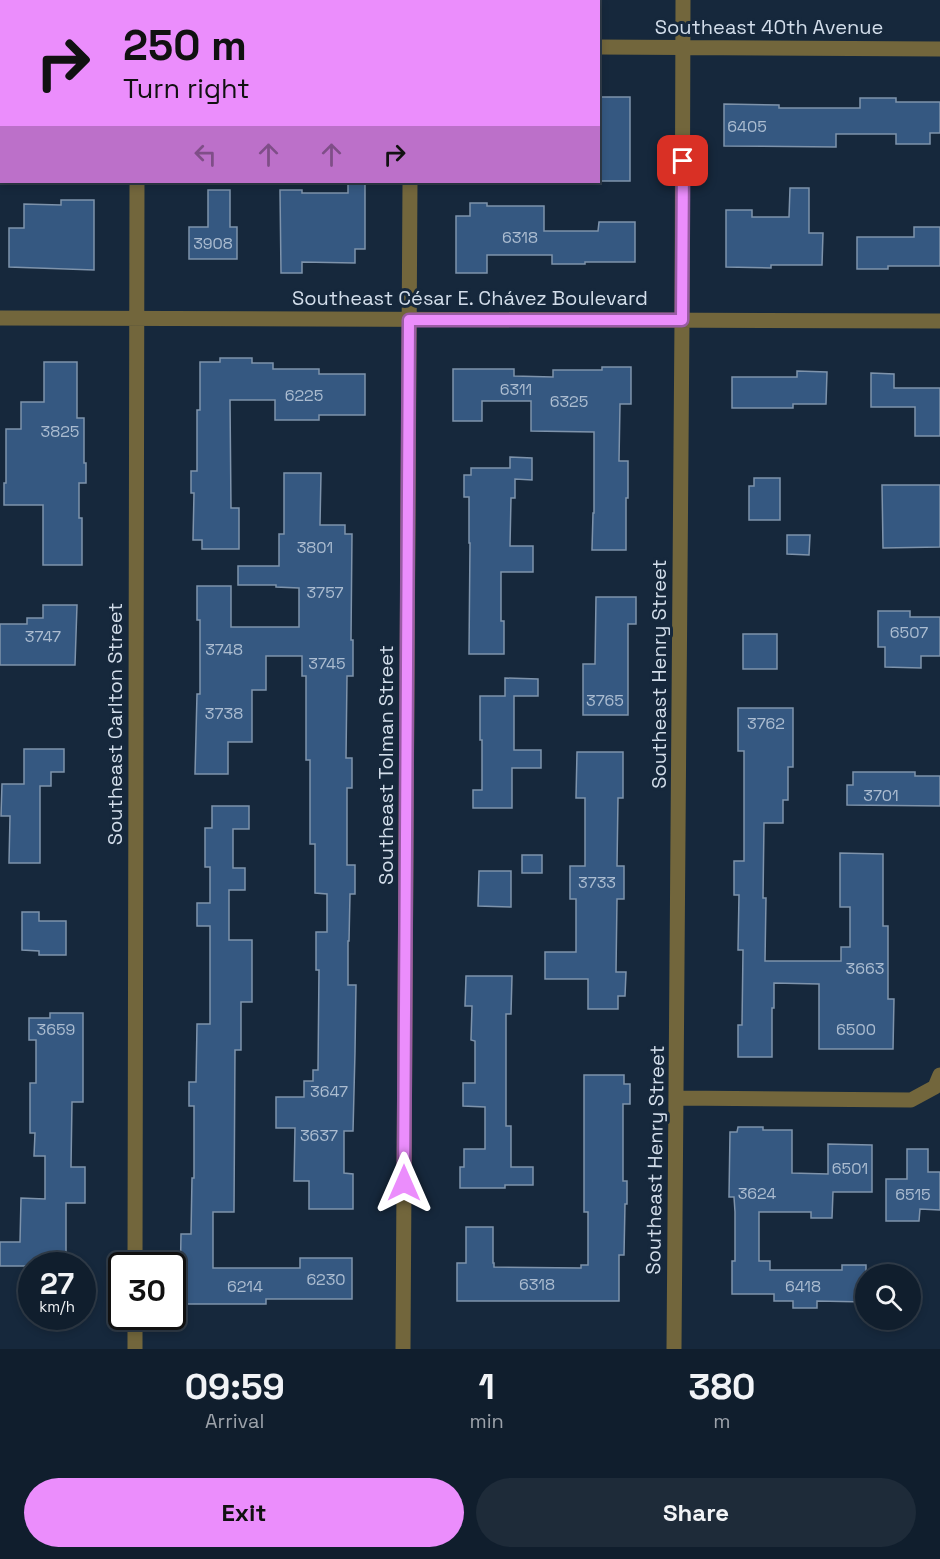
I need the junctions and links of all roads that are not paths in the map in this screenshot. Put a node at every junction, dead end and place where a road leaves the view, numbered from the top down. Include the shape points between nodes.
1 (683, 0) edge
2 (684, 47) junction
3 (600, 48) edge
4 (940, 49) edge
5 (137, 183) edge
6 (410, 183) edge
7 (0, 318) edge
8 (137, 319) junction
9 (409, 320) junction
10 (682, 320) junction
11 (940, 321) edge
12 (937, 1081) edge
13 (676, 1098) junction
14 (135, 1252) edge
15 (135, 1330) edge
16 (135, 1349) edge
17 (404, 1349) edge
18 (674, 1349) edge

1 - 2 street, Southeast Henry Street
2 - 3 street, Southeast 40th Avenue
2 - 4 street, Southeast 40th Avenue
2 - 10 street, Southeast Henry Street
5 - 8 street, Southeast Carlton Street
6 - 9 street, Southeast Tolman Street
7 - 8 street, Southeast César E. Chávez Boulevard
8 - 9 street, Southeast César E. Chávez Boulevard
8 - 14 street, Southeast Carlton Street
9 - 10 street, Southeast César E. Chávez Boulevard
9 - 17 street, Southeast Tolman Street
10 - 11 street, Southeast César E. Chávez Boulevard
10 - 13 street, Southeast Henry Street
12 - 13 street via 911,1100
13 - 18 street, Southeast Henry Street
15 - 16 street

